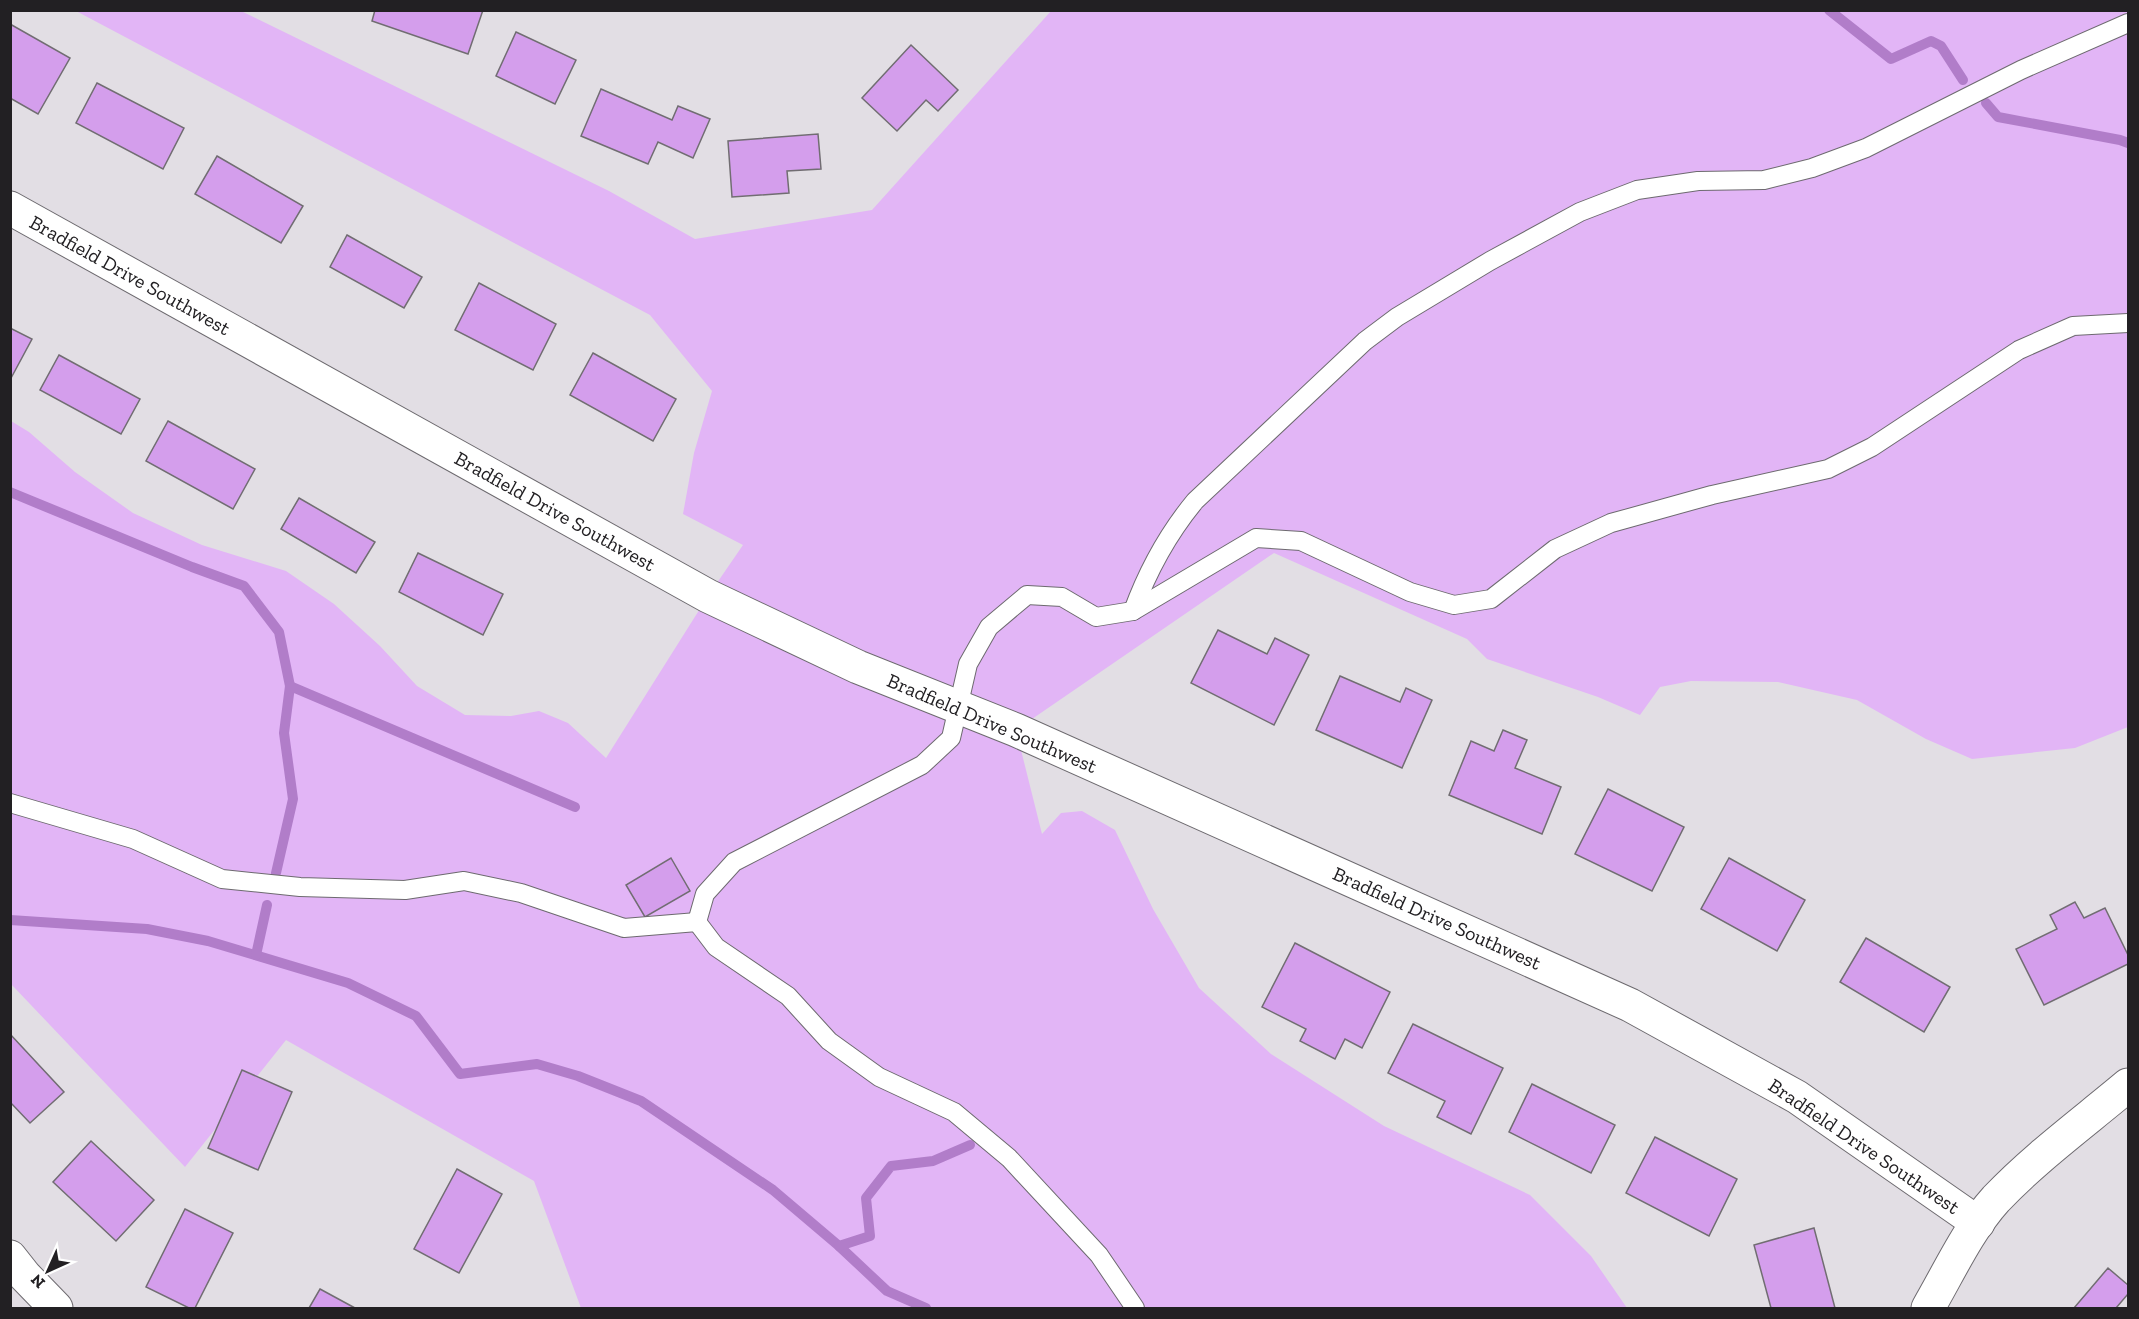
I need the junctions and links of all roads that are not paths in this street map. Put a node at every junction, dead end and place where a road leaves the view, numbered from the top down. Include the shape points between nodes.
1 (2128, 23) edge
2 (10, 208) edge
3 (2128, 323) edge
4 (1133, 611) junction
5 (957, 707) junction
6 (10, 803) edge
7 (697, 922) junction
8 (2128, 1085) edge
9 (1978, 1223) junction
10 (10, 1257) edge
11 (56, 1308) edge
12 (1135, 1308) edge
13 (1928, 1308) edge

1 - 4 lane via 2021,70 1866,148 1764,180 1698,180 1637,190 1580,212 1490,261 1396,317 1365,341 1195,501 1174,526
2 - 5 street, Bradfield Drive Southwest via 708,596 858,667
3 - 4 lane via 2073,326 2019,350 1872,447 1828,469 1611,523 1555,549 1491,599 1454,605 1410,592 1301,541 1256,538
4 - 5 lane via 1096,617 1062,597 1028,595 989,627 968,664
5 - 7 lane via 951,738 922,765 734,862 705,894
5 - 9 street, Bradfield Drive Southwest via 1207,814 1630,1005 1797,1097
6 - 7 lane via 133,840 222,879 300,888 405,890 464,881 521,893 624,928
7 - 12 lane via 716,947 788,996 829,1041 879,1077 954,1112 1009,1158 1099,1255
8 - 9 street via 2036,1161
9 - 13 street
10 - 11 street

